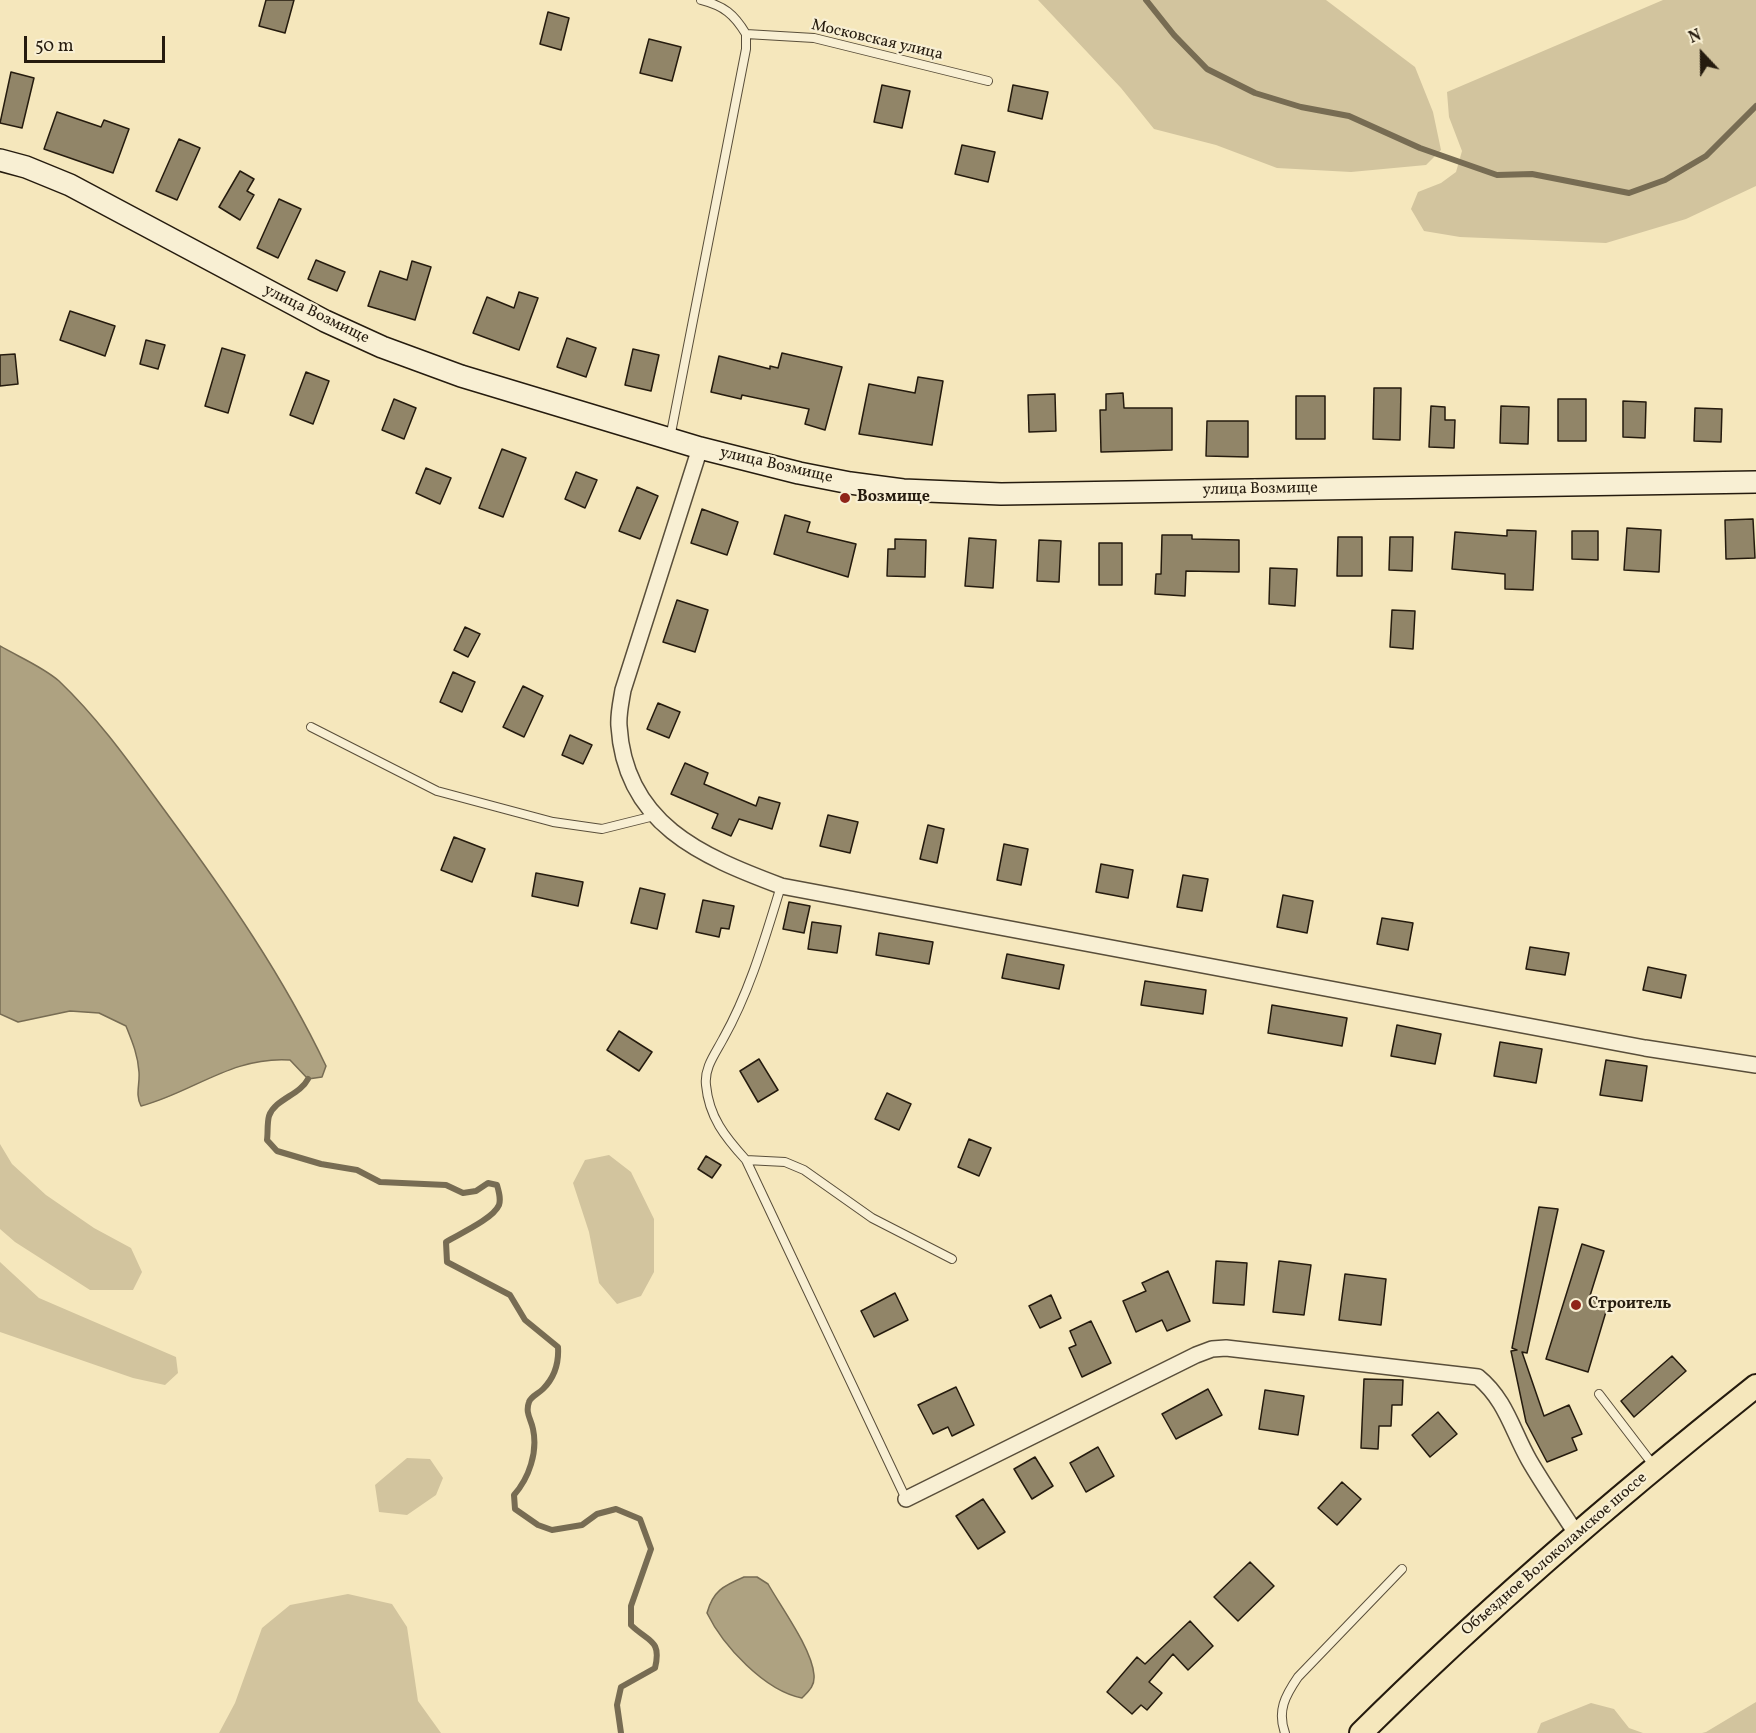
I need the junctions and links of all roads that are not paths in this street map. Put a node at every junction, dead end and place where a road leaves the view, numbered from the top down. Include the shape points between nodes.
1 (701, 0) edge
2 (746, 34) junction
3 (988, 81) dead end
4 (0, 160) edge
5 (670, 440) junction
6 (700, 448) junction
7 (1756, 482) edge
8 (311, 727) dead end
9 (654, 816) junction
10 (781, 885) junction
11 (1756, 1065) edge
12 (746, 1160) junction
13 (952, 1259) dead end
14 (1756, 1386) edge
15 (1599, 1394) dead end
16 (1655, 1468) junction
17 (906, 1499) joint
18 (1578, 1535) junction
19 (1402, 1569) dead end
20 (1285, 1733) edge
21 (1361, 1733) edge

1 - 2 lane via 723,6
2 - 3 lane, Московская улица via 814,38
2 - 5 lane
4 - 5 main road, улица Возмище via 70,185 252,284 382,347 461,376
5 - 6 main road, улица Возмище
6 - 7 main road, улица Возмище via 850,483 903,490 990,493
6 - 9 street via 622,690 619,726 625,760 638,792
8 - 9 lane via 437,791 553,822 602,829
9 - 10 street via 693,848
10 - 11 street via 1645,1048
10 - 12 lane via 738,1013 708,1065 705,1083 710,1110 720,1131
12 - 13 lane via 785,1162 804,1170 872,1218
12 - 17 lane
14 - 16 main road, Объездное Волоколамское шоссе
15 - 16 lane
16 - 18 main road, Объездное Волоколамское шоссе
17 - 18 street via 1196,1355 1226,1348 1478,1377 1507,1410 1528,1458
18 - 21 main road, Объездное Волоколамское шоссе via 1467,1632
19 - 20 lane via 1298,1677 1284,1697 1280,1718

